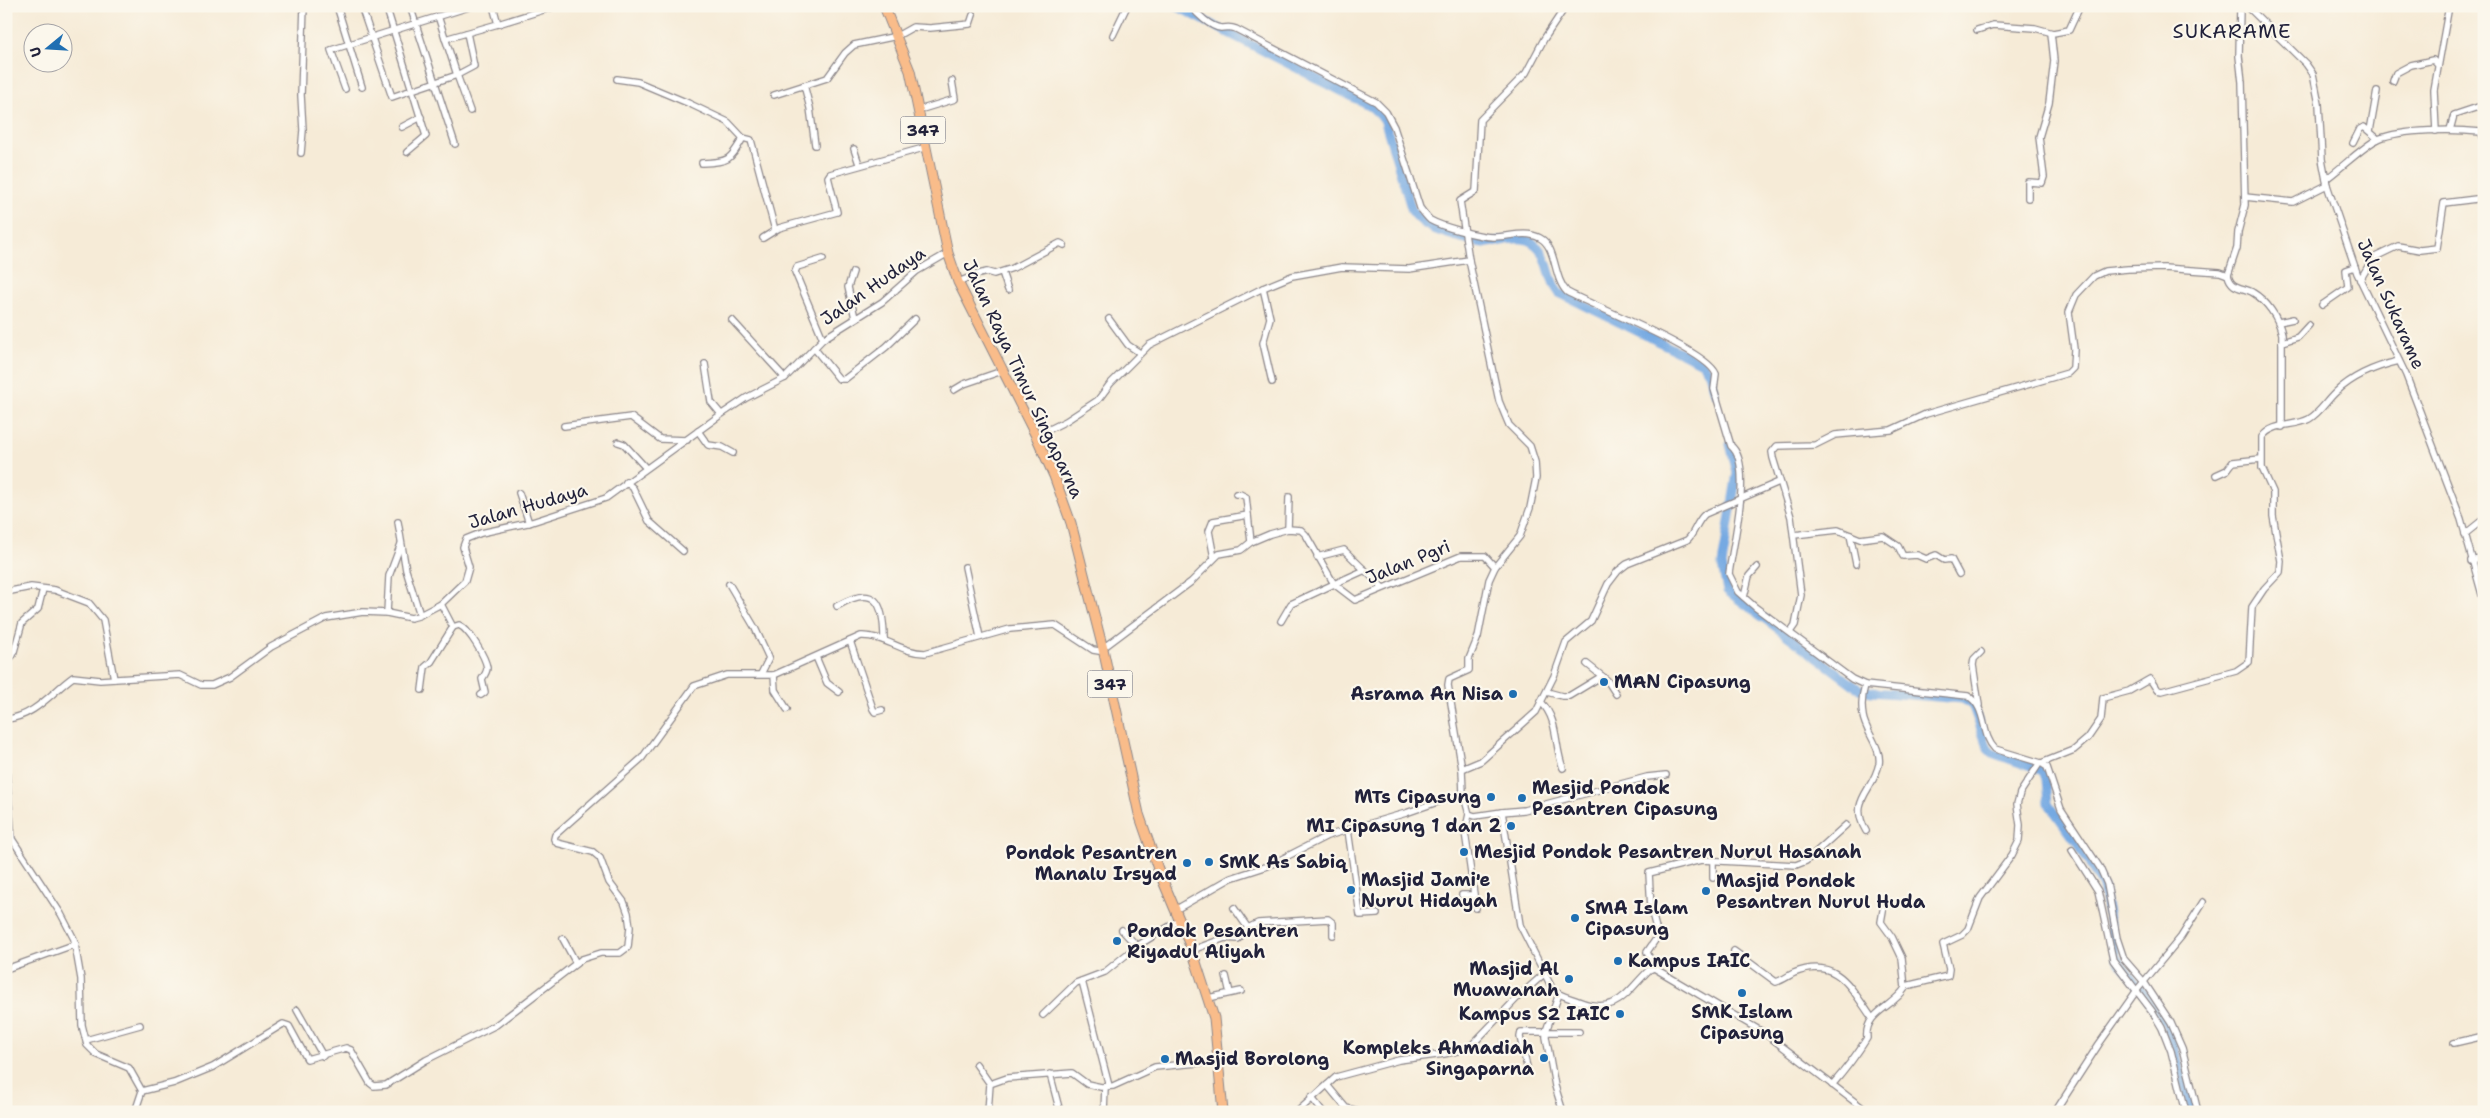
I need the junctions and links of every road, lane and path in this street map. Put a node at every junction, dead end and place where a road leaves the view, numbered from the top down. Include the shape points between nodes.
1 (304, 6) edge
2 (338, 6) edge
3 (361, 6) edge
4 (386, 6) edge
5 (410, 6) edge
6 (493, 6) edge
7 (556, 6) edge
8 (884, 6) edge
9 (1126, 6) edge
10 (1191, 6) edge
11 (1566, 6) edge
12 (2080, 6) edge
13 (2240, 6) edge
14 (2247, 6) edge
15 (2449, 6) edge
16 (468, 7) edge
17 (973, 15) dead end
18 (438, 16) junction
19 (415, 22) junction
20 (498, 24) junction
21 (393, 29) junction
22 (1977, 30) dead end
23 (467, 33) junction
24 (2050, 33) junction
25 (1113, 35) dead end
26 (370, 36) junction
27 (898, 36) junction
28 (445, 39) junction
29 (350, 44) junction
30 (2438, 65) junction
31 (456, 75) junction
32 (617, 79) dead end
33 (952, 81) dead end
34 (2393, 81) dead end
35 (434, 82) junction
36 (804, 85) junction
37 (362, 87) dead end
38 (345, 89) dead end
39 (412, 90) junction
40 (2377, 91) dead end
41 (774, 95) dead end
42 (2484, 105) edge
43 (919, 110) junction
44 (470, 111) dead end
45 (420, 118) junction
46 (402, 127) dead end
47 (2450, 130) junction
48 (2370, 131) junction
49 (2436, 131) junction
50 (744, 138) junction
51 (2378, 139) junction
52 (2484, 139) edge
53 (2353, 143) dead end
54 (455, 144) dead end
55 (815, 146) dead end
56 (927, 147) junction
57 (854, 149) dead end
58 (407, 152) dead end
59 (301, 153) dead end
60 (702, 163) dead end
61 (859, 164) junction
62 (2326, 182) junction
63 (2245, 197) junction
64 (2028, 198) dead end
65 (2484, 198) edge
66 (775, 230) junction
67 (1464, 231) junction
68 (763, 238) dead end
69 (1064, 245) dead end
70 (949, 255) junction
71 (823, 259) dead end
72 (1469, 260) junction
73 (2355, 267) junction
74 (853, 272) dead end
75 (1002, 272) junction
76 (2228, 275) junction
77 (2360, 280) junction
78 (958, 282) junction
79 (1263, 288) junction
80 (1008, 290) dead end
81 (2322, 305) dead end
82 (855, 318) junction
83 (915, 319) dead end
84 (2293, 319) dead end
85 (732, 320) dead end
86 (1109, 320) dead end
87 (2279, 322) junction
88 (2309, 325) dead end
89 (823, 339) junction
90 (2282, 342) junction
91 (814, 348) junction
92 (1140, 353) junction
93 (2399, 360) junction
94 (705, 364) dead end
95 (1002, 371) junction
96 (786, 378) junction
97 (1272, 382) dead end
98 (954, 390) dead end
99 (721, 414) junction
100 (564, 426) dead end
101 (2282, 427) junction
102 (698, 431) junction
103 (1036, 436) junction
104 (687, 440) junction
105 (618, 442) dead end
106 (733, 453) dead end
107 (2261, 458) junction
108 (645, 467) junction
109 (2216, 475) dead end
110 (626, 482) junction
111 (1779, 482) junction
112 (519, 493) dead end
113 (1236, 494) dead end
114 (1289, 497) dead end
115 (1738, 499) junction
116 (1248, 515) junction
117 (398, 522) dead end
118 (529, 523) junction
119 (1288, 530) junction
120 (2484, 530) edge
121 (2465, 534) junction
122 (1794, 535) junction
123 (1850, 535) junction
124 (402, 542) junction
125 (1251, 542) junction
126 (682, 551) dead end
127 (1317, 557) junction
128 (1214, 558) junction
129 (2484, 558) edge
130 (2472, 561) junction
131 (1856, 564) dead end
132 (965, 567) dead end
133 (1495, 567) junction
134 (1757, 567) dead end
135 (1365, 570) junction
136 (1959, 574) dead end
137 (729, 584) dead end
138 (1334, 584) junction
139 (1382, 587) junction
140 (43, 589) junction
141 (6, 592) edge
142 (1744, 597) junction
143 (2484, 602) edge
144 (441, 604) junction
145 (836, 606) dead end
146 (387, 613) junction
147 (420, 615) junction
148 (1280, 621) dead end
149 (453, 627) junction
150 (1790, 632) junction
151 (980, 637) junction
152 (884, 640) junction
153 (850, 641) junction
154 (1103, 649) junction
155 (1981, 652) dead end
156 (816, 657) junction
157 (6, 662) edge
158 (1587, 664) dead end
159 (761, 674) junction
160 (774, 675) junction
161 (1602, 676) junction
162 (114, 678) junction
163 (1864, 689) junction
164 (422, 690) dead end
165 (838, 692) dead end
166 (1547, 692) junction
167 (1616, 694) dead end
168 (481, 695) dead end
169 (1541, 702) junction
170 (1979, 705) junction
171 (787, 709) dead end
172 (882, 710) dead end
173 (6, 719) edge
174 (2039, 766) junction
175 (6, 768) edge
176 (1563, 768) dead end
177 (1462, 769) junction
178 (1666, 775) dead end
179 (1463, 793) junction
180 (1502, 812) junction
181 (1469, 814) junction
182 (1846, 826) dead end
183 (1348, 830) junction
184 (1866, 831) dead end
185 (2072, 850) dead end
186 (1713, 861) junction
187 (1713, 878) dead end
188 (1462, 895) dead end
189 (1474, 895) junction
190 (2203, 902) dead end
191 (1884, 905) dead end
192 (1234, 908) dead end
193 (1476, 908) dead end
194 (1176, 910) junction
195 (1377, 914) dead end
196 (1180, 920) junction
197 (1248, 928) junction
198 (1122, 930) dead end
199 (1333, 935) dead end
200 (563, 939) dead end
201 (76, 944) junction
202 (1137, 946) junction
203 (1192, 950) junction
204 (1734, 951) dead end
205 (576, 962) junction
206 (6, 969) edge
207 (1652, 969) junction
208 (1545, 973) junction
209 (1226, 976) dead end
210 (1082, 981) junction
211 (2143, 983) junction
212 (1906, 986) junction
213 (1241, 991) dead end
214 (2136, 991) junction
215 (1230, 993) junction
216 (1559, 994) junction
217 (1208, 998) junction
218 (297, 1010) dead end
219 (1043, 1015) dead end
220 (1872, 1018) junction
221 (140, 1025) dead end
222 (1546, 1031) junction
223 (1579, 1032) dead end
224 (2484, 1036) edge
225 (86, 1040) junction
226 (2454, 1043) dead end
227 (322, 1056) junction
228 (1219, 1061) junction
229 (976, 1064) dead end
230 (1527, 1067) dead end
231 (1050, 1074) junction
232 (990, 1084) junction
233 (1327, 1084) junction
234 (1107, 1086) junction
235 (1835, 1087) junction
236 (141, 1089) junction
237 (1311, 1097) junction
238 (136, 1112) edge
239 (988, 1112) edge
240 (1060, 1112) edge
241 (1104, 1112) edge
242 (1223, 1112) edge
243 (1297, 1112) edge
244 (1323, 1112) edge
245 (1362, 1112) edge
246 (1563, 1112) edge
247 (1868, 1112) edge
248 (2056, 1112) edge
249 (2186, 1112) edge
250 (2198, 1112) edge

1 - 59 street
2 - 29 street
3 - 26 street
4 - 21 street
5 - 19 street
6 - 20 street
7 - 20 street
8 - 27 main road, Jalan Raya Timur Singaparna / 347
9 - 25 street
10 - 67 street via 1198,17 1220,28 1230,26 1376,102 1394,127 1424,214 1437,223
11 - 67 street via 1526,73 1480,120 1476,191 1460,201
12 - 24 street via 2068,31
13 - 63 street via 2238,56 2242,82
14 - 62 street, Jalan Sukarame via 2313,74
15 - 30 street via 2443,52
16 - 18 street
17 - 27 street via 970,24 913,27
18 - 19 street
18 - 28 street
19 - 21 street
19 - 35 street
20 - 23 street
21 - 26 street
21 - 39 street
22 - 24 street via 1992,25 2035,28
23 - 28 street
23 - 31 street via 474,66
24 - 64 street via 2054,61 2049,103 2039,137 2044,177 2042,183 2028,182
26 - 29 street
26 - 39 street via 390,96
27 - 36 street via 854,45 827,78
27 - 43 main road, Jalan Raya Timur Singaparna / 347
28 - 31 street
29 - 37 street
29 - 38 street via 331,50
30 - 34 street via 2433,60 2411,65 2396,73
30 - 49 street via 2434,90
31 - 35 street
31 - 44 street
32 - 50 street via 638,82 688,103 728,122
33 - 43 street via 955,99
35 - 39 street
35 - 54 street
36 - 41 street
36 - 55 street
39 - 45 street
40 - 48 street
42 - 47 street via 2454,115
43 - 56 main road, Jalan Raya Timur Singaparna / 347
45 - 46 street
45 - 58 street via 425,139
47 - 49 street
47 - 52 street via 2481,132
48 - 51 street
48 - 53 street via 2361,127
49 - 51 street
50 - 60 street via 731,158
50 - 66 street via 751,140 754,146
51 - 62 street
56 - 61 street
56 - 70 main road, Jalan Raya Timur Singaparna / 347
57 - 61 street
61 - 66 street via 829,175 837,212
62 - 63 street via 2293,202
62 - 73 street, Jalan Sukarame
63 - 76 street via 2237,248
65 - 77 street via 2444,203 2437,248 2420,250 2398,246 2373,258
66 - 68 street
67 - 72 street
67 - 115 street via 1493,237 1527,234 1540,238 1547,244 1558,280 1567,292 1708,362 1716,374 1714,389 1731,446 1741,466
69 - 75 street via 1060,243 1036,258
70 - 78 main road, Jalan Raya Timur Singaparna / 347
70 - 82 street, Jalan Hudaya via 917,271 882,302
71 - 89 street via 797,267 795,272
72 - 79 street via 1408,269 1342,267 1292,276
72 - 133 street via 1505,418 1530,446 1535,462 1536,478 1530,508 1520,536
73 - 77 street, Jalan Sukarame
73 - 81 street via 2346,270 2348,286
74 - 82 street via 848,287
75 - 78 street via 979,274
75 - 80 street
76 - 87 street via 2233,286 2257,296
76 - 111 street via 2164,268 2098,273 2076,295 2071,306 2074,354 2073,368 2068,373 1926,414 1890,430 1835,435 1815,445 1781,445 1772,452
77 - 93 street, Jalan Sukarame
78 - 95 main road, Jalan Raya Timur Singaparna / 347
79 - 92 street via 1160,338
79 - 97 street via 1270,318 1262,343
82 - 89 street, Jalan Hudaya
83 - 91 street via 845,379 836,375
84 - 87 street
85 - 96 street
86 - 92 street via 1125,342
87 - 90 street
88 - 90 street via 2298,337
89 - 91 street, Jalan Hudaya
90 - 101 street
91 - 96 street, Jalan Hudaya
92 - 103 street via 1098,400
93 - 101 street via 2354,379 2310,419
93 - 121 street, Jalan Sukarame
94 - 99 street via 711,402
95 - 98 street
95 - 103 main road, Jalan Raya Timur Singaparna / 347
96 - 99 street, Jalan Hudaya
99 - 102 street, Jalan Hudaya
100 - 104 street via 631,417 660,439
101 - 107 street via 2276,427 2262,437
102 - 104 street, Jalan Hudaya
102 - 106 street via 708,445
103 - 154 main road, Jalan Raya Timur Singaparna / 347 via 1071,522
104 - 108 street, Jalan Hudaya
105 - 108 street via 624,444
107 - 109 street via 2233,462 2227,470
107 - 174 street via 2273,492 2273,516 2281,562 2280,572 2252,607 2249,662 2236,671 2162,691 2157,690 2150,678 2129,690 2103,698 2101,719 2088,738 2074,750
108 - 110 street, Jalan Hudaya
110 - 118 street, Jalan Hudaya via 596,502
110 - 126 street via 634,488 649,521
111 - 115 street
111 - 122 street
112 - 118 street
113 - 116 street via 1246,497
114 - 119 street
115 - 142 street via 1729,574
115 - 166 street via 1699,519 1687,540 1627,564 1618,571 1608,584 1591,621 1566,642
116 - 125 street
116 - 128 street via 1213,521 1209,531
117 - 124 street
118 - 144 street, Jalan Hudaya via 466,539 463,547 469,566 467,576
119 - 125 street
119 - 127 street via 1298,529 1306,534
120 - 121 street via 2480,522
121 - 130 street, Jalan Sukarame
122 - 123 street via 1832,530
122 - 150 street via 1800,595 1795,625
123 - 131 street
123 - 136 street via 1864,539 1883,536 1898,546 1903,556 1916,555 1926,559 1936,555 1944,560 1951,559
124 - 146 street via 389,576
124 - 147 street
125 - 128 street via 1241,550 1221,553
127 - 135 street via 1344,550
127 - 138 street
128 - 154 street via 1191,582
129 - 130 street
130 - 143 street, Jalan Sukarame
132 - 151 street
133 - 139 street, Jalan Pgri via 1485,556 1461,556
133 - 177 street via 1489,580 1468,670 1449,679 1448,685
134 - 142 street via 1749,576
135 - 138 street
135 - 139 street
137 - 159 street via 768,658
138 - 139 street, Jalan Pgri via 1355,600
138 - 148 street via 1291,604
140 - 141 street via 31,587
140 - 157 street via 38,609 22,623 13,655
140 - 162 street via 81,599 99,614 106,631
142 - 150 street
144 - 147 street, Jalan Hudaya
144 - 149 street
145 - 152 street via 858,596 875,600 884,618
146 - 147 street, Jalan Hudaya via 410,618
146 - 162 street, Jalan Hudaya via 363,612 326,618 271,647 230,677 212,685 201,685 180,675
149 - 164 street via 425,667
149 - 168 street via 460,625 464,628 475,642 486,666 482,679 485,692
150 - 163 street
151 - 152 street via 916,653
151 - 154 street via 1021,627 1055,625 1094,650
152 - 153 street via 861,636
153 - 156 street
153 - 172 street via 873,709 875,712
154 - 194 main road, Jalan Raya Timur Singaparna / 347 via 1139,814
155 - 170 street via 1973,665
156 - 160 street
156 - 165 street via 827,682
158 - 161 street
159 - 160 street
159 - 205 street via 727,675 694,686 642,758 555,835 557,843 593,852 600,858 609,882 624,902 630,927 628,947 620,953 601,953
160 - 171 street via 775,690
161 - 166 street via 1569,696
161 - 167 street
162 - 173 street, Jalan Hudaya via 73,677 31,711
163 - 170 street via 1963,694
163 - 184 street via 1863,716 1879,759 1871,786 1864,793 1858,811
166 - 169 street
169 - 176 street via 1557,731 1556,744
169 - 177 street via 1532,716 1481,761
170 - 174 street via 1995,749
174 - 211 street via 2050,771 2061,809 2100,868 2110,897 2120,951
174 - 212 street via 2016,804 2019,841 2012,855 1980,898 1968,929 1943,944 1948,976
175 - 201 street via 12,839 61,914
177 - 179 street
178 - 180 street via 1647,777 1524,810
179 - 181 street
179 - 183 street
180 - 181 street
180 - 208 street via 1520,925
181 - 189 street via 1466,832
182 - 186 street via 1806,861 1796,865
183 - 194 street via 1307,845 1268,866 1231,878
183 - 195 street via 1360,915
185 - 214 street via 2098,890 2112,960
186 - 187 street
186 - 207 street via 1696,860 1649,873 1651,909 1658,936 1647,952
188 - 189 street
189 - 193 street
190 - 211 street via 2181,937
191 - 212 street via 1881,922 1902,958
192 - 197 street
194 - 196 main road, Jalan Raya Timur Singaparna / 347
196 - 202 street
196 - 203 main road, Jalan Raya Timur Singaparna / 347
197 - 199 street via 1268,922 1328,919 1333,924
197 - 203 street via 1238,939 1225,938
198 - 202 street
200 - 205 street
201 - 206 street
201 - 225 street
202 - 210 street via 1105,972
203 - 217 main road, Jalan Raya Timur Singaparna / 347
204 - 220 street via 1776,982 1804,970 1820,968 1834,971
205 - 227 street via 496,1025 426,1060 386,1085 370,1083 351,1050 346,1048
207 - 216 street via 1609,1006 1594,1006
207 - 235 street via 1766,1034
208 - 216 street via 1553,990
208 - 233 street via 1469,1048 1368,1067 1336,1077
209 - 215 street
210 - 219 street
210 - 234 street
211 - 214 street
211 - 250 street via 2182,1048
212 - 220 street via 1902,994
213 - 215 street
214 - 248 street
214 - 249 street via 2162,1028 2171,1050
215 - 217 street
216 - 222 street
217 - 228 main road, Jalan Raya Timur Singaparna / 347
218 - 227 street
220 - 235 street via 1867,1038
221 - 225 street
222 - 223 street
222 - 230 street via 1521,1032
222 - 246 street
224 - 226 street
225 - 236 street via 90,1050 125,1066
227 - 236 street via 306,1059 289,1026 283,1024 213,1067 174,1083
228 - 234 street via 1155,1067
228 - 242 main road, Jalan Raya Timur Singaparna / 347
229 - 232 street
231 - 232 street via 1007,1078
231 - 234 street via 1072,1073 1087,1084
231 - 240 street
232 - 239 street
233 - 237 street
233 - 245 street via 1346,1108
234 - 241 street
235 - 247 street
236 - 238 street
237 - 243 street
237 - 244 street

